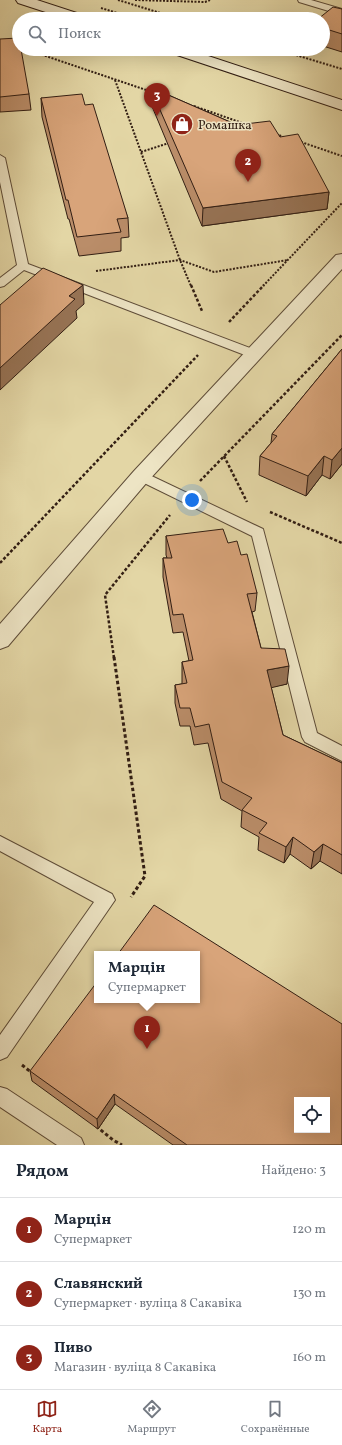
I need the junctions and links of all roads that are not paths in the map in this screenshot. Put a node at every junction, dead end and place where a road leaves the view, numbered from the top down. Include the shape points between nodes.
1 (24, 0) edge
2 (302, 0) edge
3 (60, 12) edge
4 (342, 12) edge
5 (193, 56) edge
6 (342, 105) edge
7 (0, 158) edge
8 (341, 260) edge
9 (23, 266) junction
10 (0, 284) edge
11 (254, 354) junction
12 (141, 476) junction
13 (0, 640) edge
14 (342, 754) edge
15 (0, 843) edge
16 (0, 1051) edge
17 (0, 1096) edge
18 (74, 1145) edge

1 - 3 street
2 - 4 lane
5 - 6 street
7 - 9 lane
8 - 11 street
9 - 10 lane
9 - 11 lane
11 - 12 street
12 - 13 street
12 - 14 lane via 258,533 310,737
15 - 16 lane via 106,900
17 - 18 lane

